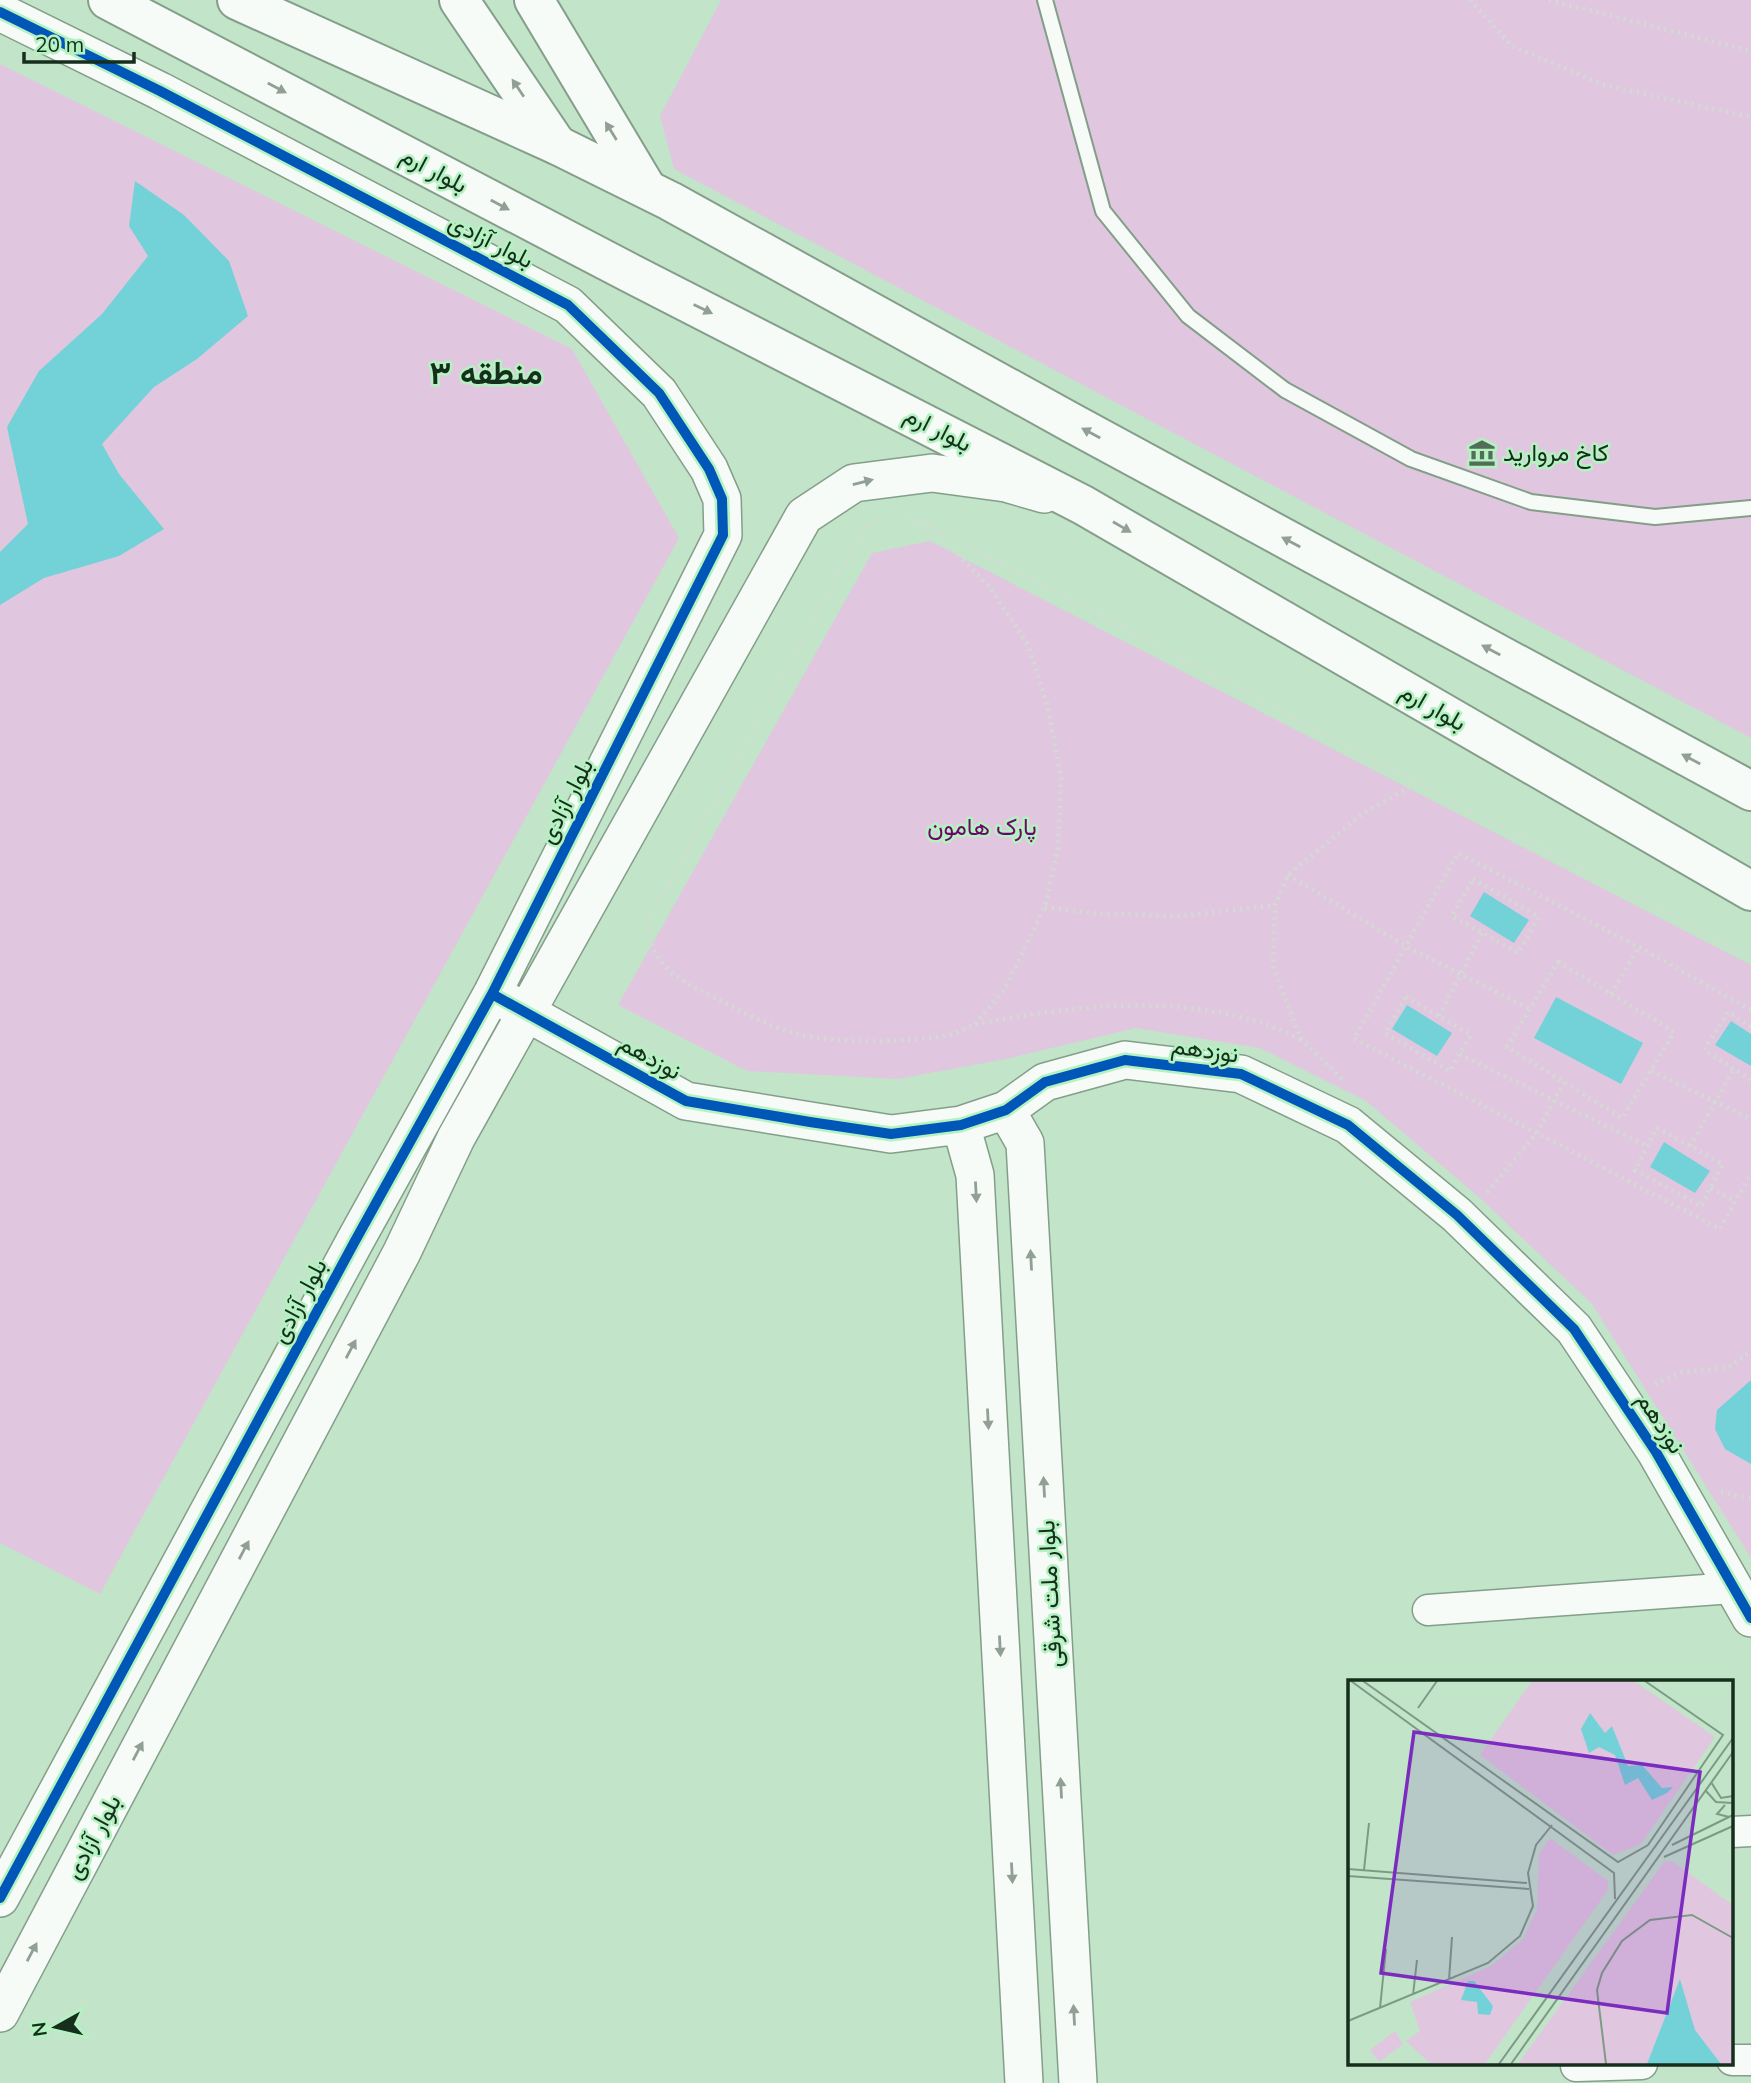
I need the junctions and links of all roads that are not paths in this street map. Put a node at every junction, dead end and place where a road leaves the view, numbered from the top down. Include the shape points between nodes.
1 (108, 0) edge
2 (237, 0) edge
3 (459, 0) edge
4 (534, 0) edge
5 (1045, 0) edge
6 (0, 12) edge
7 (556, 145) junction
8 (648, 189) junction
9 (1083, 505) junction
10 (1751, 508) edge
11 (1751, 791) edge
12 (1751, 891) edge
13 (492, 994) junction
14 (527, 1011) junction
15 (1006, 1110) junction
16 (961, 1125) junction
17 (1742, 1603) edge
18 (1428, 1611) dead end
19 (0, 1898) edge
20 (0, 2013) edge
21 (1024, 2083) edge
22 (1078, 2083) edge

1 -> 9 main road, بلوار ارم
2 - 7 main road
7 -> 3 main road
8 -> 4 main road
5 - 10 lane via 1103,211 1188,316 1285,390 1412,459 1531,502 1655,517
6 - 13 street, بلوار آزادی via 568,305 659,393 709,470 722,499 723,535
7 - 8 main road
11 -> 8 main road
9 -> 12 main road, بلوار ارم
14 -> 9 street, بلوار آزادی via 804,516 854,483 932,472 1006,483
13 - 14 street, نوزدهم
13 - 19 street, بلوار آزادی
14 - 16 street, نوزدهم via 686,1101 891,1134
20 -> 14 street, بلوار آزادی via 402,1252 456,1138
15 - 16 street, نوزدهم
15 - 17 street, نوزدهم via 1045,1082 1125,1060 1241,1074 1348,1125 1457,1214 1574,1329 1656,1452
22 -> 15 street, بلوار ملت شرقی via 1025,1143
16 -> 21 street via 975,1175
17 - 18 street

